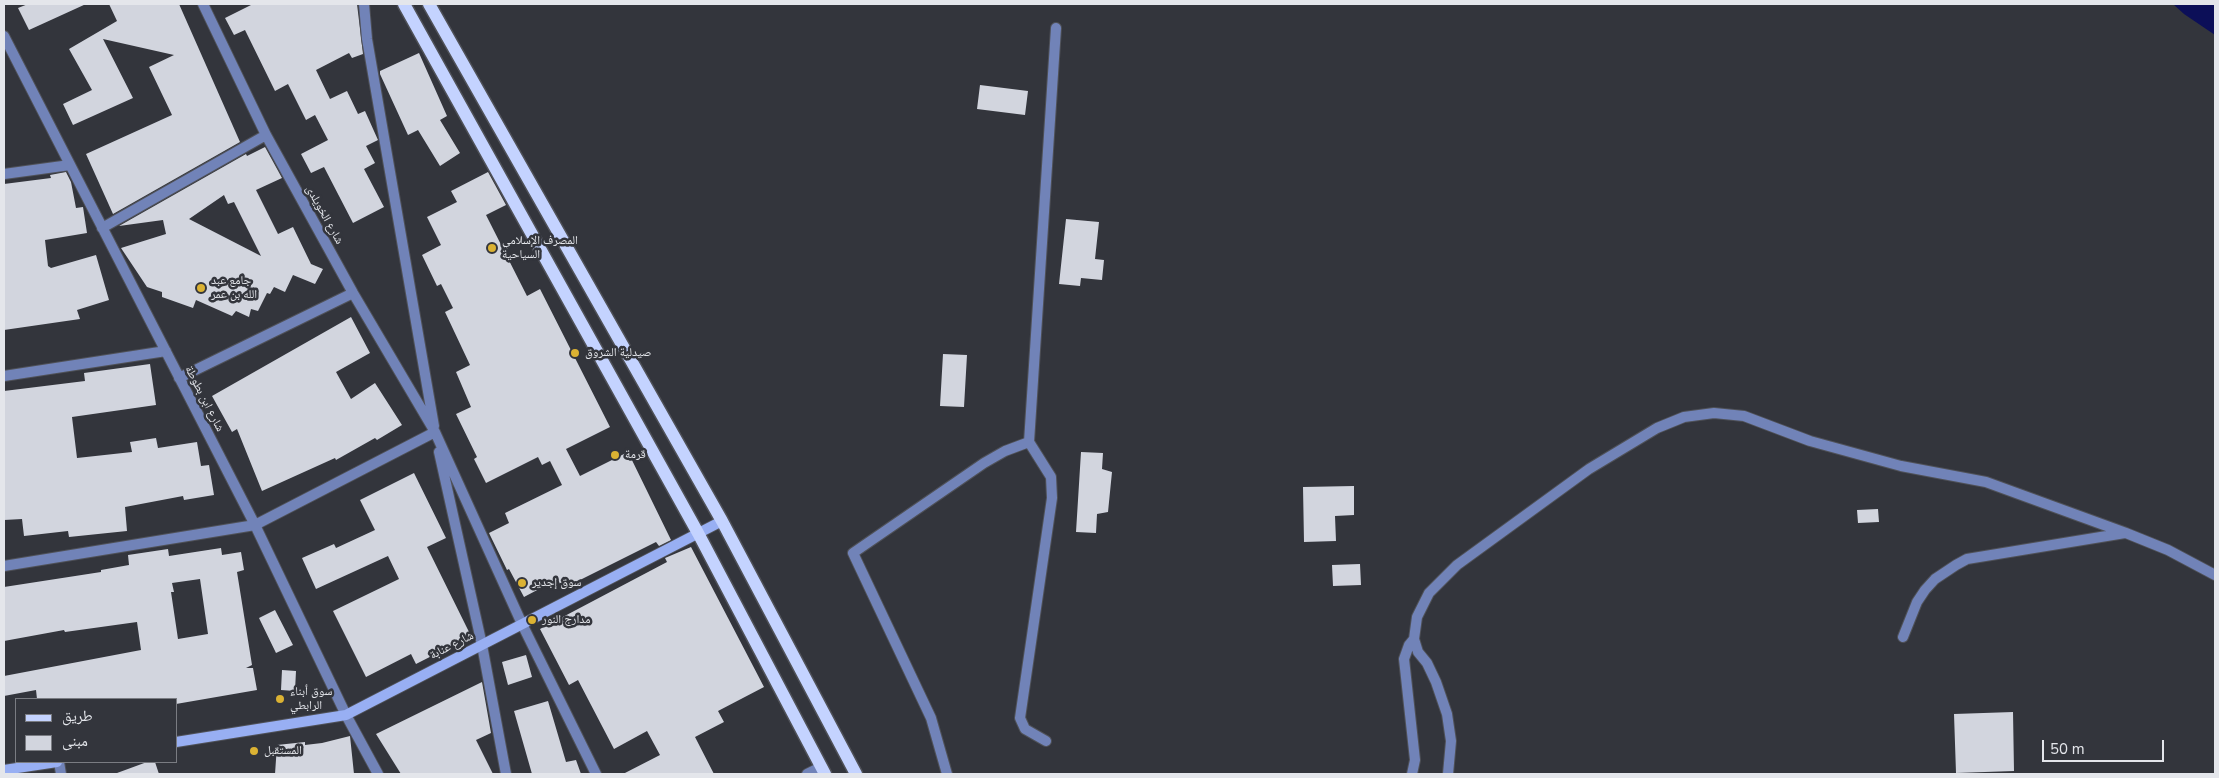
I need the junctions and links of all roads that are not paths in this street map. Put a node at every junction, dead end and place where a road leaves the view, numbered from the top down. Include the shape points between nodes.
1 (203, 4) edge
2 (364, 4) edge
3 (404, 4) edge
4 (429, 4) edge
5 (1056, 28) dead end
6 (4, 36) edge
7 (266, 135) junction
8 (70, 165) junction
9 (4, 174) edge
10 (102, 228) junction
11 (353, 293) junction
12 (166, 351) junction
13 (4, 376) edge
14 (179, 378) junction
15 (435, 432) junction
16 (1029, 442) junction
17 (722, 521) junction
18 (255, 525) junction
19 (698, 533) junction
20 (2126, 533) junction
21 (4, 566) edge
22 (2215, 576) edge
23 (522, 624) junction
24 (1903, 637) dead end
25 (1414, 639) junction
26 (482, 645) junction
27 (346, 715) junction
28 (1046, 741) dead end
29 (178, 742) edge
30 (51, 763) edge
31 (4, 770) edge
32 (823, 770) edge
33 (378, 774) edge
34 (506, 774) edge
35 (596, 774) edge
36 (807, 774) edge
37 (856, 774) edge
38 (947, 774) edge
39 (1412, 774) edge
40 (1448, 774) edge

1 - 7 street, شارع الخويلدى
2 - 15 street via 367,38
3 - 19 main road
4 - 17 main road
5 - 16 street
6 - 8 street, شارع ابن بطوطة
7 - 10 street
7 - 11 street, شارع الخويلدى
8 - 9 street
8 - 10 street, شارع ابن بطوطة
10 - 12 street, شارع ابن بطوطة
11 - 14 street
11 - 15 street, شارع الخويلدى
12 - 13 street
12 - 14 street, شارع ابن بطوطة
14 - 18 street, شارع ابن بطوطة
15 - 18 street
15 - 23 street
15 - 26 street
16 - 28 street via 1051,477 1052,498 1020,718 1025,729
16 - 38 street via 984,463 853,553 931,718
17 - 19 street, شارع عنابة
17 - 37 main road
18 - 21 street
18 - 27 street, شارع ابن بطوطة
19 - 23 street, شارع عنابة
19 - 32 main road
20 - 22 street via 2168,550
20 - 24 street via 1967,559 1956,564 1925,590
20 - 25 street via 1986,482 1901,466 1810,441 1744,416 1699,414 1656,428 1588,469 1457,564 1437,583 1422,605 1414,624
23 - 26 street, شارع عنابة
23 - 35 street
25 - 39 street via 1404,659 1415,760
25 - 40 street via 1436,682 1447,714 1451,741
26 - 27 street, شارع عنابة
26 - 34 street
27 - 29 street, شارع عنابة
27 - 33 street, شارع ابن بطوطة
30 - 31 street
32 - 36 street

